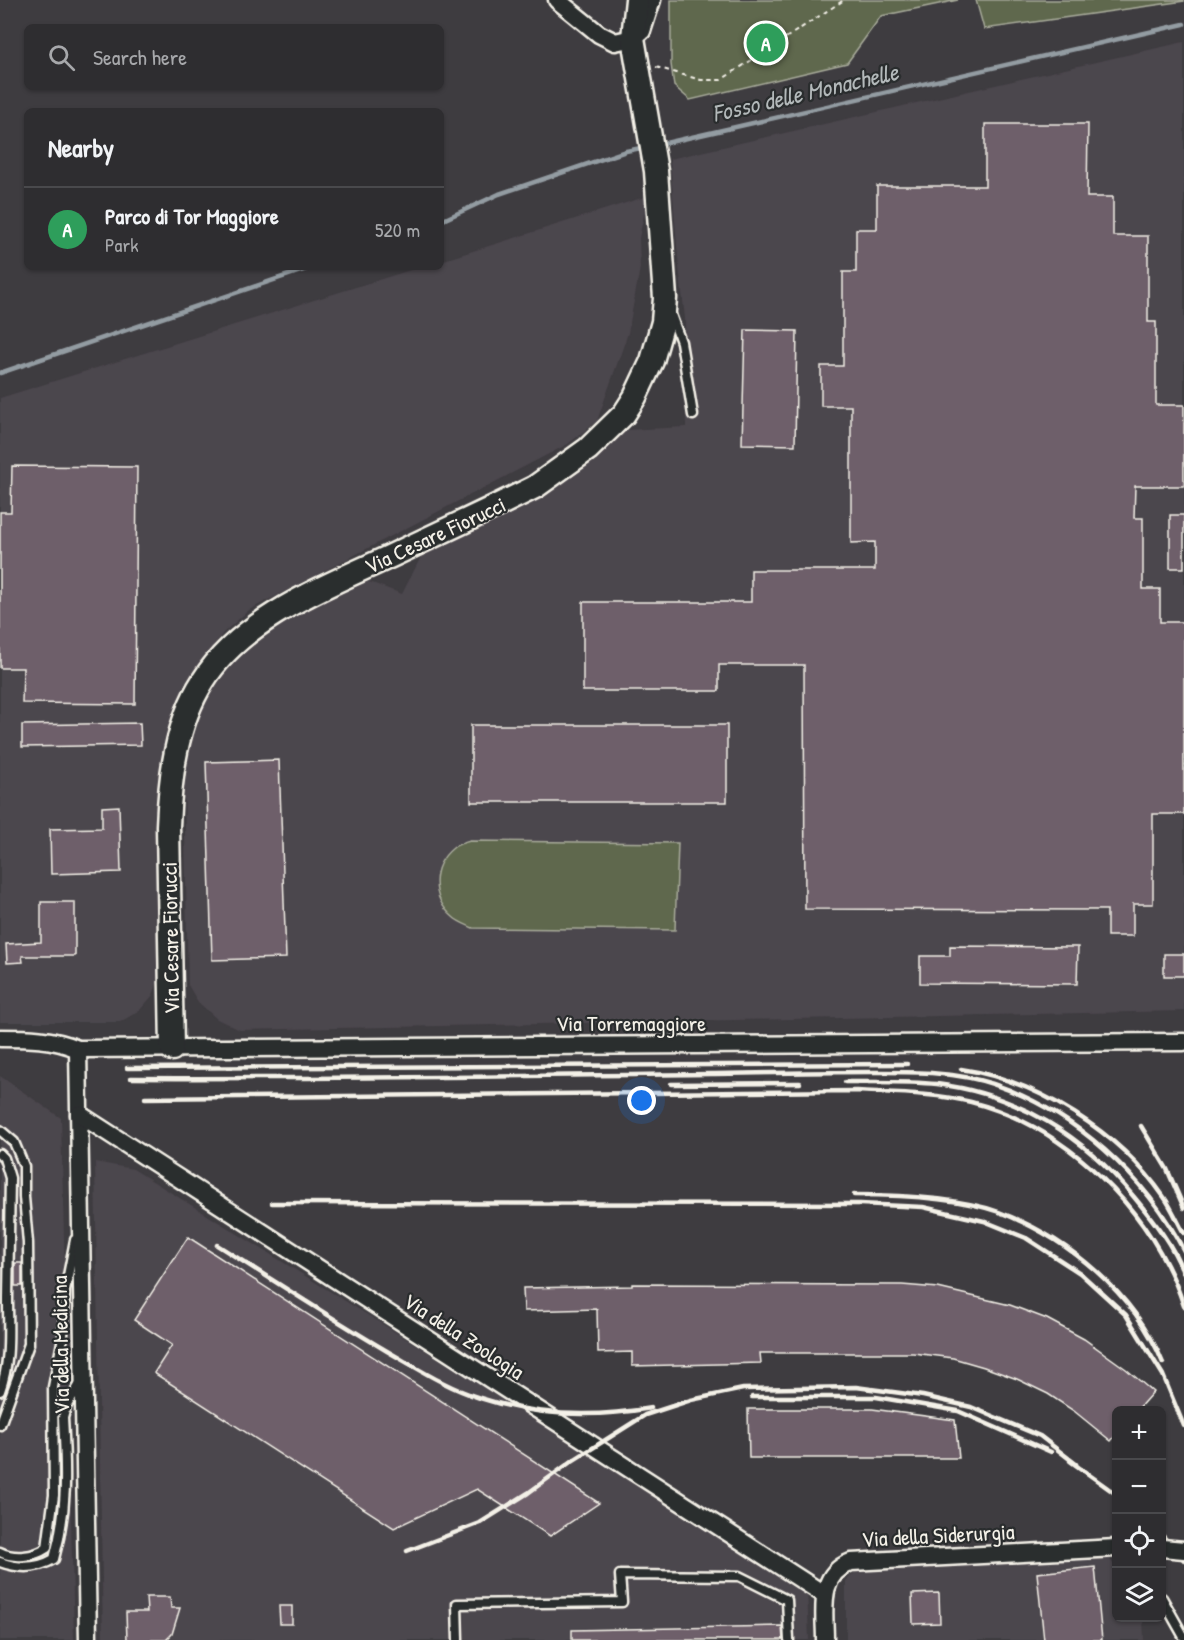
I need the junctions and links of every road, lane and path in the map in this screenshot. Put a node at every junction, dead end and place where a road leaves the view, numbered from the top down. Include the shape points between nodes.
1 (556, 0) edge
2 (637, 0) edge
3 (652, 0) edge
4 (844, 0) edge
5 (633, 38) junction
6 (636, 61) junction
7 (664, 295) junction
8 (693, 415) dead end
9 (0, 1038) edge
10 (1184, 1042) edge
11 (172, 1049) junction
12 (78, 1050) junction
13 (79, 1114) junction
14 (0, 1130) edge
15 (0, 1154) edge
16 (80, 1216) junction
17 (83, 1378) junction
18 (0, 1391) edge
19 (0, 1402) edge
20 (1, 1422) edge
21 (1112, 1548) edge
22 (1166, 1548) edge
23 (1184, 1550) edge
24 (0, 1552) edge
25 (0, 1562) edge
26 (825, 1595) junction
27 (1166, 1607) edge
28 (1184, 1638) edge
29 (88, 1640) edge
30 (458, 1640) edge
31 (789, 1640) edge
32 (825, 1640) edge

1 - 5 street via 615,42
2 - 5 street, Via Cesare Fiorucci
3 - 5 street via 643,28
4 - 6 path via 721,80 701,80
5 - 6 street, Via Cesare Fiorucci
6 - 7 street, Via Cesare Fiorucci via 656,171
7 - 8 lane via 681,342
7 - 11 street, Via Cesare Fiorucci via 663,322 644,380 624,414 588,449 535,487 262,622 227,651 202,681 179,741 170,796
9 - 12 street via 50,1040
10 - 11 street, Via Torremaggiore
11 - 12 street, Via Torremaggiore
12 - 13 street, Via della Medicina
13 - 16 street, Via della Medicina
13 - 26 street, Via della Zoologia
14 - 20 lane via 14,1142 24,1166 29,1344
15 - 18 lane via 10,1178 10,1334
16 - 17 street, Via della Medicina
16 - 24 lane via 65,1291 63,1337 53,1387 54,1495 50,1537 47,1548 39,1554
17 - 25 lane via 63,1418 66,1494 54,1558 42,1566 13,1567
17 - 29 street, Via della Medicina
19 - 20 lane
21 - 26 street, Via della Siderurgia via 851,1562 834,1572
22 - 23 street, bridge
26 - 32 street, Via della Siderurgia
27 - 28 lane
30 - 31 lane via 458,1604 622,1602 621,1575 740,1576 787,1600

